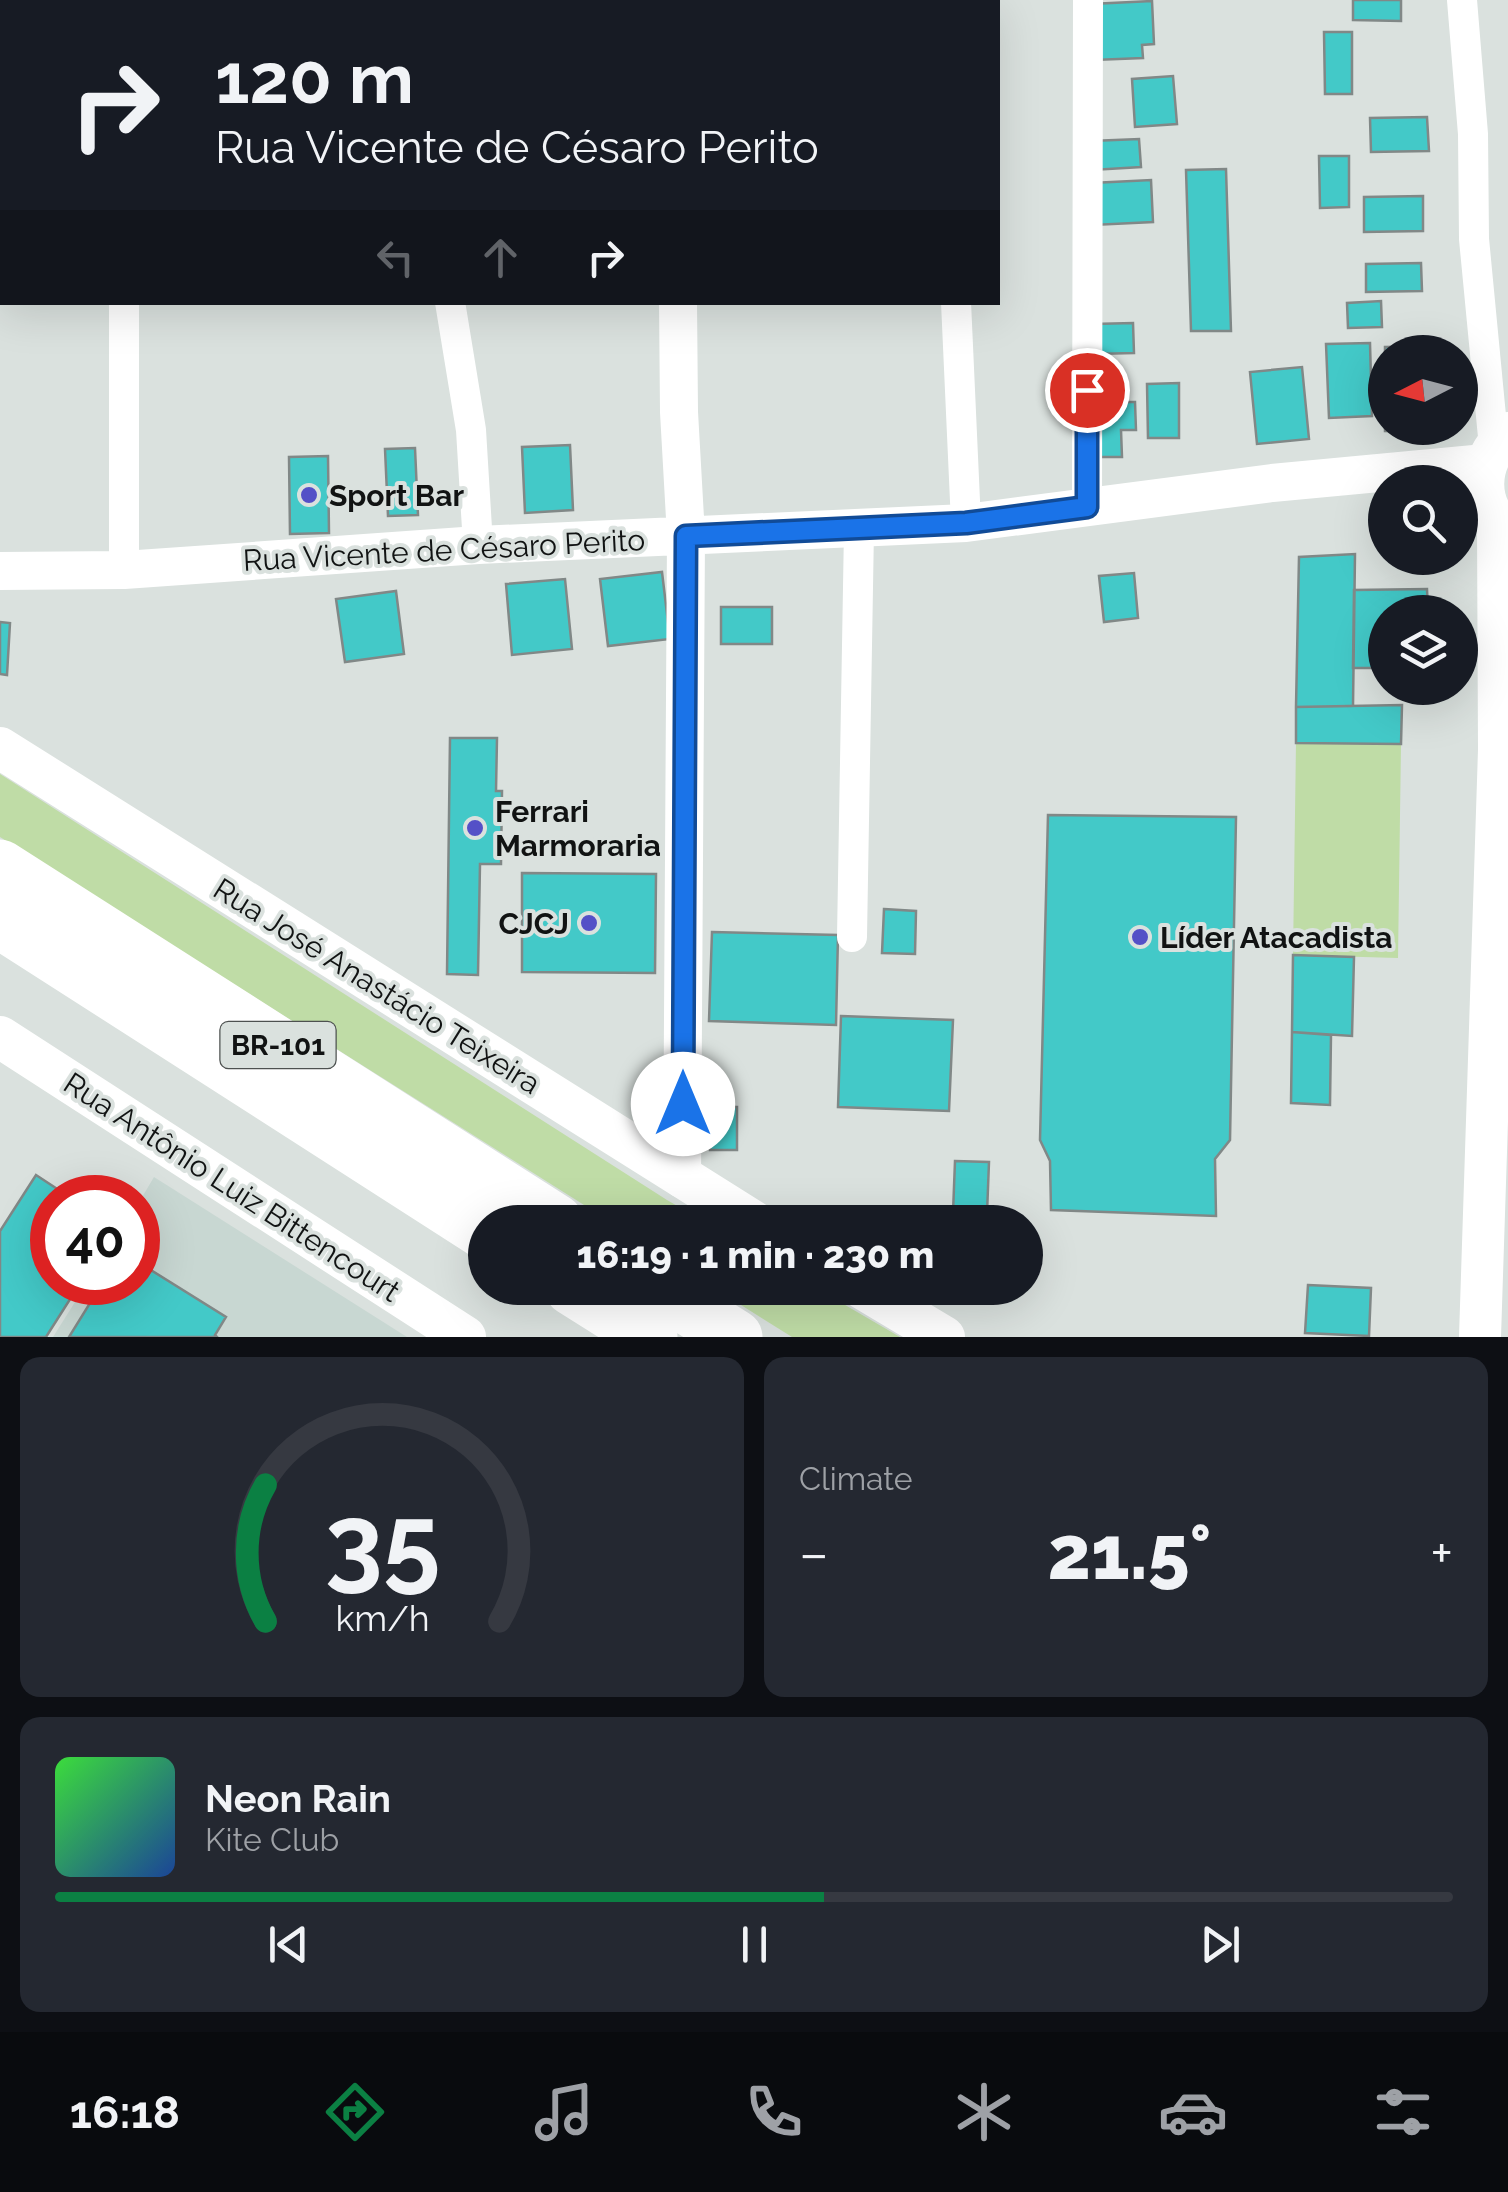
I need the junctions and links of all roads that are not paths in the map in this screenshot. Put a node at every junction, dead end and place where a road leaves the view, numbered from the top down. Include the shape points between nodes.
1 (1088, 0) edge
2 (1462, 0) edge
3 (124, 305) edge
4 (450, 305) edge
5 (678, 305) edge
6 (956, 305) edge
7 (1500, 441) edge
8 (1087, 507) junction
9 (966, 523) junction
10 (859, 529) junction
11 (1503, 529) edge
12 (686, 536) junction
13 (478, 545) junction
14 (124, 570) junction
15 (0, 571) edge
16 (0, 748) edge
17 (0, 866) edge
18 (0, 922) edge
19 (852, 937) dead end
20 (0, 1037) edge
21 (682, 1179) junction
22 (529, 1205) edge
23 (726, 1205) edge
24 (468, 1221) edge
25 (549, 1305) edge
26 (599, 1305) edge
27 (684, 1305) edge
28 (890, 1305) edge
29 (464, 1337) edge
30 (574, 1337) edge
31 (650, 1337) edge
32 (734, 1337) edge
33 (944, 1337) edge
34 (1480, 1337) edge

1 - 8 street
2 - 7 street via 1474,239
3 - 14 street
4 - 13 street via 470,430
5 - 12 street
6 - 9 street
7 - 8 street, Rua Vicente de Césaro Perito via 1272,484
7 - 11 main road via 1483,496
8 - 9 street, Rua Vicente de Césaro Perito
9 - 10 street, Rua Vicente de Césaro Perito
10 - 12 street, Rua Vicente de Césaro Perito
10 - 19 street
11 - 34 main road
12 - 13 street, Rua Vicente de Césaro Perito
12 - 21 street
13 - 14 street, Rua Vicente de Césaro Perito
14 - 15 street, Rua Vicente de Césaro Perito
16 - 21 main road, Rua José Anastácio Teixeira
17 - 22 highway, BR-101
18 - 24 highway, BR-101
20 - 29 main road, Rua Antônio Luiz Bittencourt
21 - 23 main road, Rua José Anastácio Teixeira
25 - 30 highway
26 - 31 highway
27 - 32 highway
28 - 33 main road

